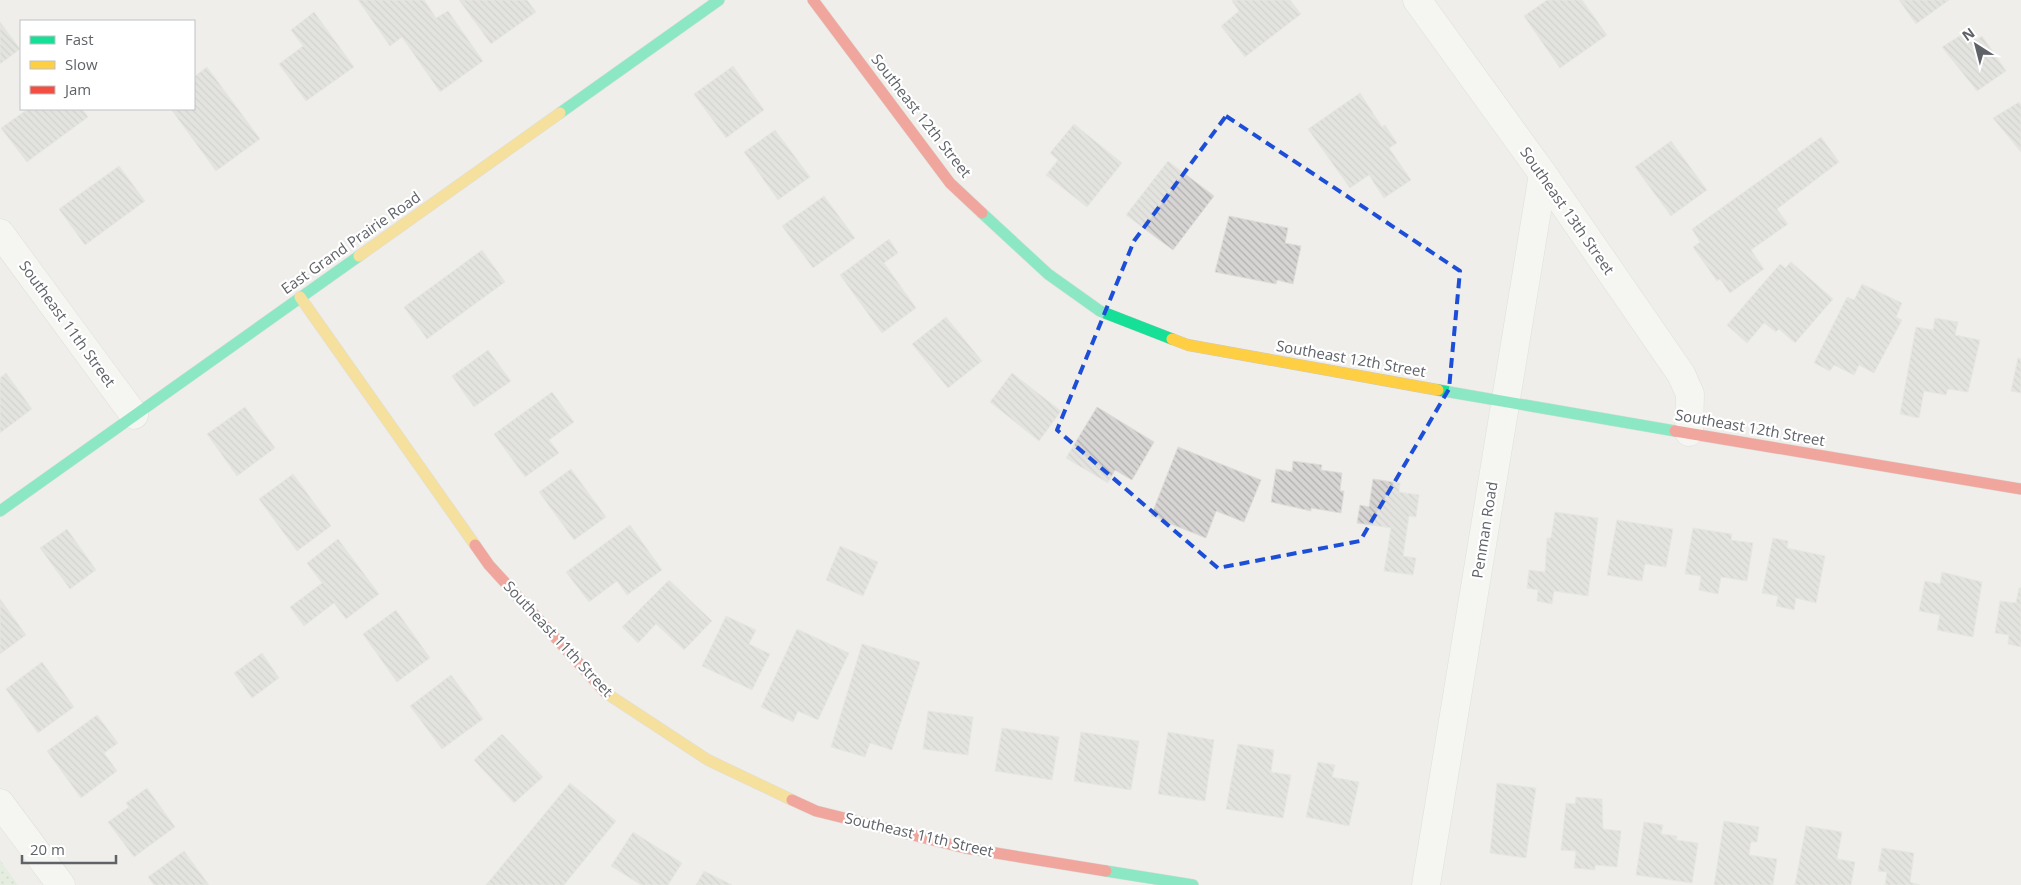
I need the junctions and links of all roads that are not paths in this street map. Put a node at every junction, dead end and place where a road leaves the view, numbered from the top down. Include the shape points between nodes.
1 (719, 0) edge
2 (813, 0) edge
3 (1417, 0) edge
4 (1543, 174) junction
5 (0, 233) edge
6 (300, 297) junction
7 (1506, 402) junction
8 (134, 415) junction
9 (1689, 432) junction
10 (2021, 490) edge
11 (0, 511) edge
12 (0, 803) edge
13 (61, 885) edge
14 (1193, 885) edge
15 (1426, 885) edge

1 - 6 street, East Grand Prairie Road
2 - 7 street, Southeast 12th Street via 950,182 1048,274 1100,311 1188,345
3 - 4 street, Southeast 13th Street
4 - 7 street, Penman Road
4 - 9 street, Southeast 13th Street via 1681,374 1690,394
5 - 8 street, Southeast 11th Street
6 - 8 street, East Grand Prairie Road
6 - 14 street, Southeast 11th Street via 489,565 607,694 708,760 816,811 965,848
7 - 9 street, Southeast 12th Street
7 - 15 street, Penman Road
8 - 11 street, East Grand Prairie Road
9 - 10 street, Southeast 12th Street
12 - 13 street

